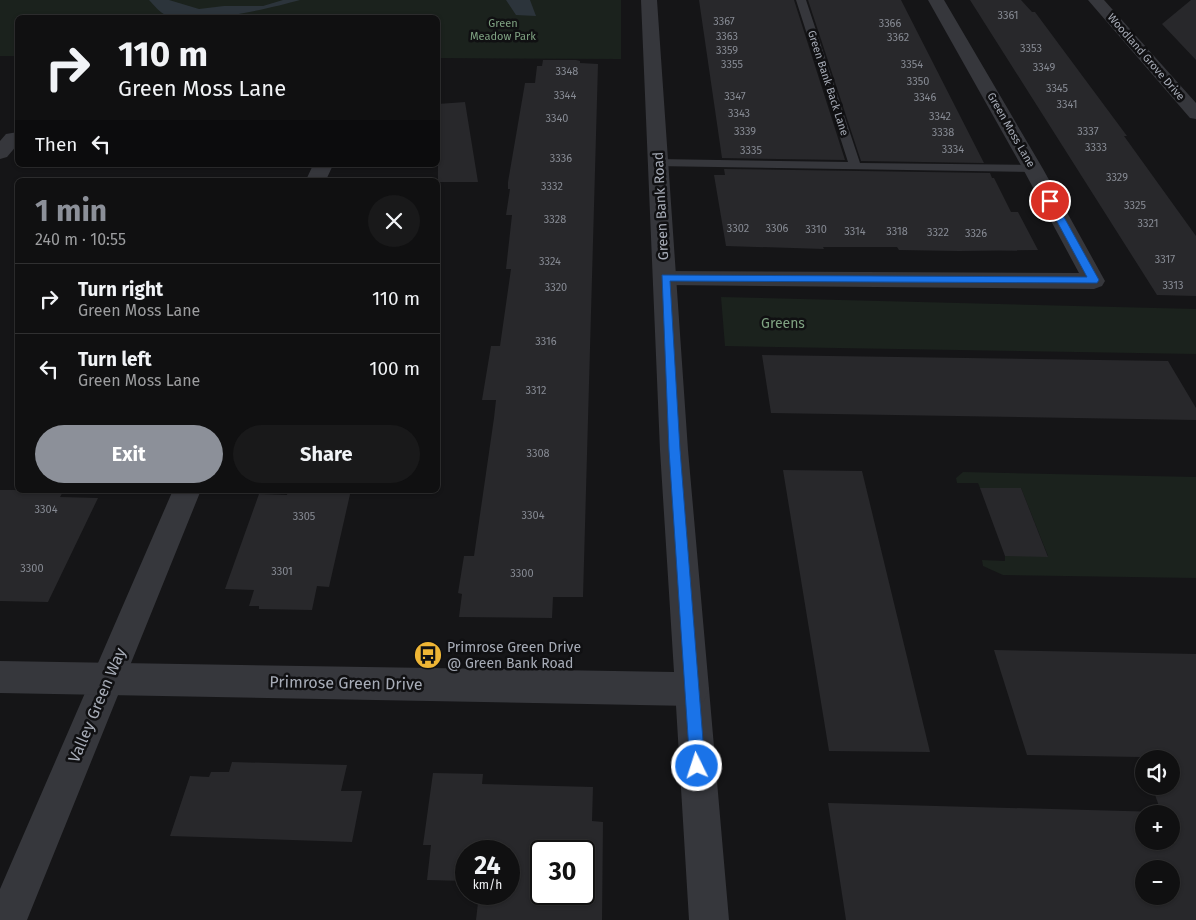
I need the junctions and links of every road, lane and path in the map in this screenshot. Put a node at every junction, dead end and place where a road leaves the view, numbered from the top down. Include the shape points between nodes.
1 (649, 0) edge
2 (801, 0) edge
3 (936, 0) edge
4 (1096, 0) edge
5 (1196, 114) edge
6 (15, 138) edge
7 (0, 154) edge
8 (658, 164) junction
9 (855, 166) junction
10 (1033, 169) junction
11 (665, 278) junction
12 (186, 493) edge
13 (0, 677) edge
14 (108, 679) junction
15 (692, 689) junction
16 (7, 920) edge
17 (709, 920) edge

1 - 8 street, Green Bank Road
2 - 9 lane, Green Bank Back Lane
3 - 10 street, Green Moss Lane
4 - 5 street, Woodland Grove Drive
6 - 7 street
8 - 9 lane
8 - 11 street, Green Bank Road
9 - 10 lane
10 - 11 street, Green Moss Lane via 1094,280
11 - 15 street, Green Bank Road
12 - 14 street, Valley Green Way
13 - 14 street, Primrose Green Drive
14 - 15 street, Primrose Green Drive
14 - 16 street, Valley Green Way
15 - 17 street, Green Bank Road

